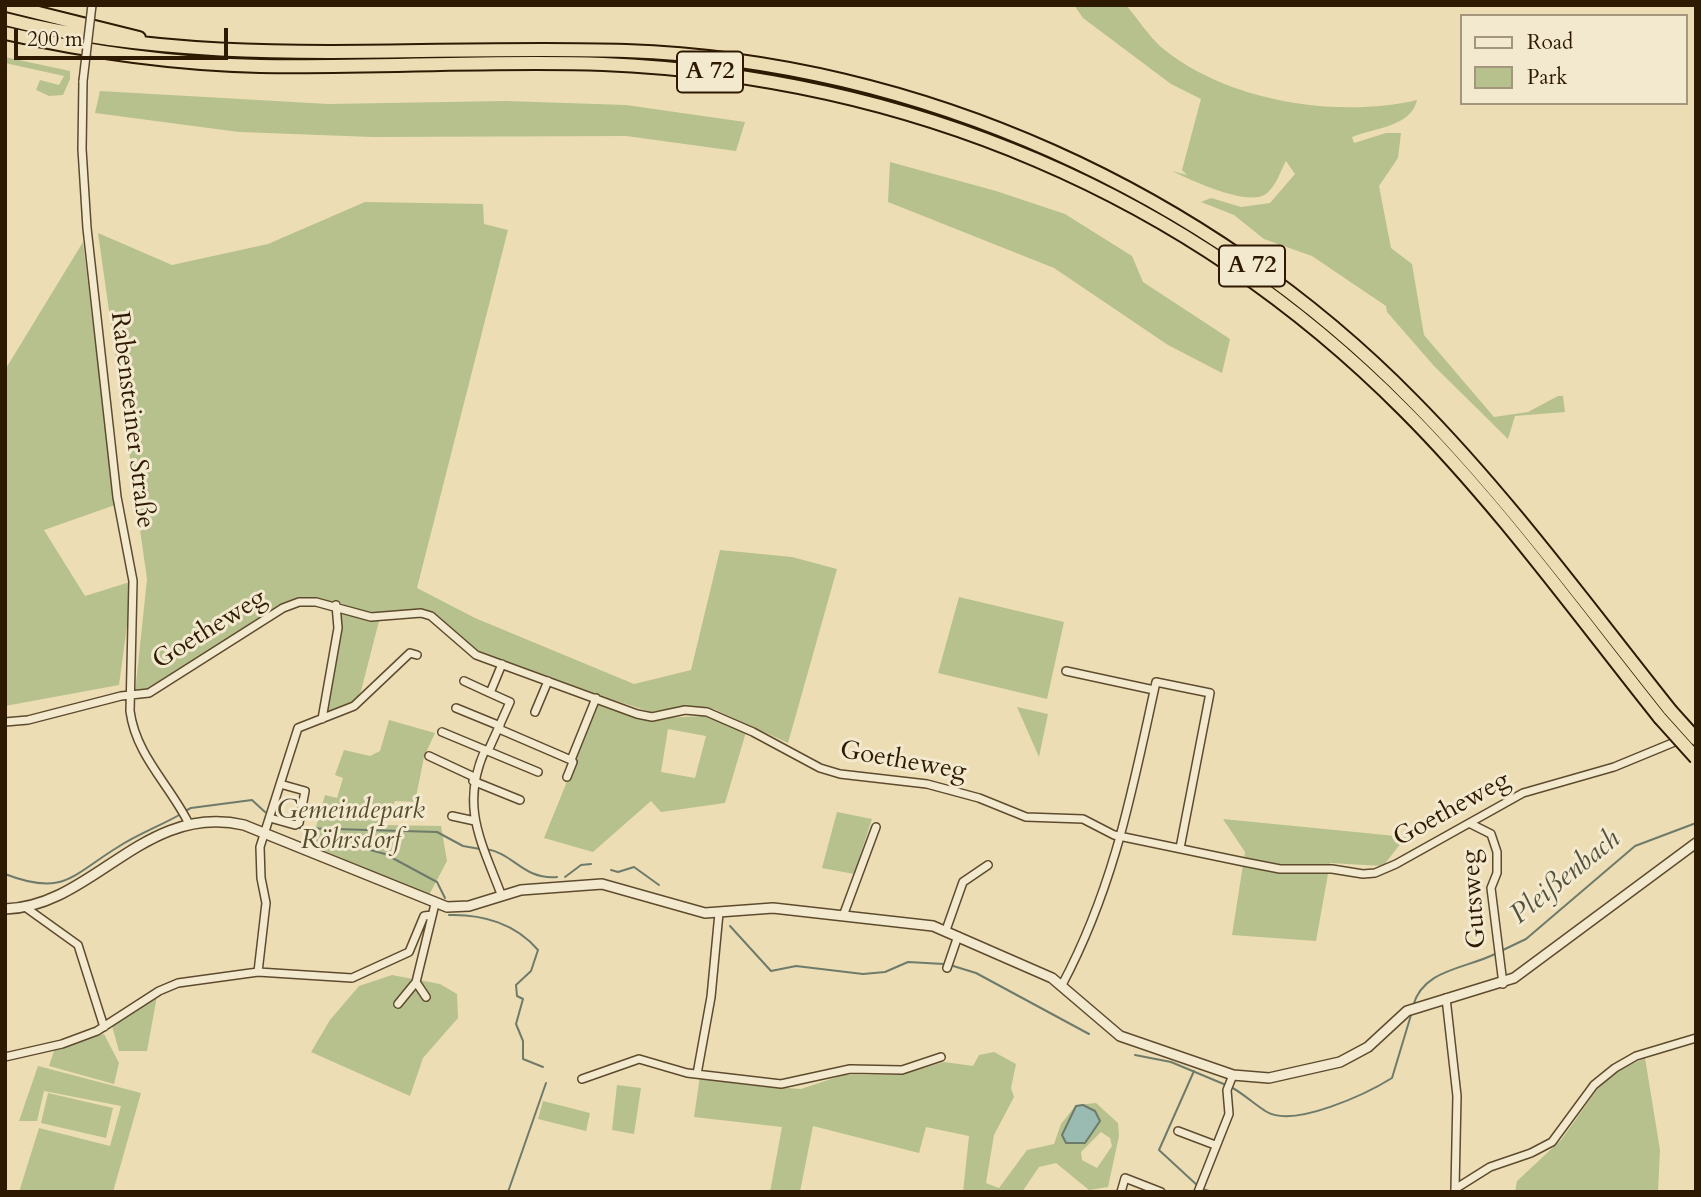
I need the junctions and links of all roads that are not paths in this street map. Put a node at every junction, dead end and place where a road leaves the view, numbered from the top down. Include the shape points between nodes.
1 (6, 5) edge
2 (92, 5) edge
3 (5, 19) edge
4 (5, 33) edge
5 (159, 46) junction
6 (336, 605) junction
7 (417, 655) dead end
8 (502, 664) junction
9 (1066, 671) dead end
10 (464, 681) dead end
11 (548, 681) junction
12 (1154, 690) junction
13 (490, 692) junction
14 (130, 696) junction
15 (596, 698) junction
16 (456, 708) dead end
17 (535, 712) dead end
18 (1665, 714) junction
19 (322, 719) junction
20 (5, 722) edge
21 (499, 728) junction
22 (442, 732) dead end
23 (1696, 732) edge
24 (1696, 739) edge
25 (487, 751) junction
26 (429, 756) dead end
27 (1696, 758) edge
28 (571, 760) junction
29 (538, 772) dead end
30 (567, 777) dead end
31 (473, 779) junction
32 (281, 784) junction
33 (520, 800) dead end
34 (452, 816) dead end
35 (186, 817) junction
36 (270, 818) junction
37 (475, 821) junction
38 (1471, 824) junction
39 (876, 827) dead end
40 (265, 833) junction
41 (1123, 836) junction
42 (1696, 843) edge
43 (1180, 848) junction
44 (988, 865) dead end
45 (501, 894) junction
46 (435, 904) junction
47 (25, 906) junction
48 (5, 909) edge
49 (719, 913) junction
50 (432, 915) junction
51 (843, 916) junction
52 (946, 930) junction
53 (958, 936) junction
54 (949, 964) dead end
55 (258, 972) junction
56 (416, 982) junction
57 (1503, 984) junction
58 (1062, 985) junction
59 (426, 997) dead end
60 (1446, 998) junction
61 (398, 1004) dead end
62 (104, 1027) junction
63 (1696, 1038) edge
64 (5, 1057) edge
65 (941, 1057) dead end
66 (697, 1074) junction
67 (582, 1079) dead end
68 (1230, 1082) junction
69 (1178, 1131) dead end
70 (1216, 1145) junction
71 (1199, 1188) edge
72 (1455, 1190) edge
73 (1121, 1192) edge
74 (1161, 1192) edge

1 - 5 highway via 130,34
2 - 14 street, Rabensteiner Straße, bridge via 83,81 82,149 115,484 134,581
3 - 5 highway, A 72
4 - 18 highway, A 72 via 89,50 206,63 577,63 695,70 776,81 888,106 1017,151 1093,185 1186,236 1275,297 1348,356 1433,440
5 - 18 highway, A 72 via 268,52 631,51 697,57 831,78 931,106 1033,142 1190,224 1283,286 1359,348 1491,488
6 - 8 street, Goetheweg via 371,617 431,616 476,655
6 - 14 street, Goetheweg via 290,604 149,693
6 - 19 street via 338,628
7 - 19 street via 410,653 354,706
8 - 11 street, Goetheweg
8 - 13 street
9 - 12 street
10 - 13 street
11 - 15 street, Goetheweg
11 - 17 street
12 - 41 street
12 - 43 street via 1156,682 1210,693
13 - 21 street via 510,702
14 - 20 street, Goetheweg
14 - 35 street, Rabensteiner Straße via 136,742
15 - 28 street
15 - 41 street, Goetheweg via 652,717 685,710 707,712 820,768 927,784 1026,817 1083,819
16 - 21 street
18 - 24 highway, A 72, bridge
18 - 27 highway, A 72, bridge
19 - 32 street via 298,728
21 - 25 street
21 - 28 street
22 - 25 street
23 - 38 street, Goetheweg via 1614,767 1523,793
25 - 29 street
25 - 31 street
26 - 31 street
28 - 30 street
31 - 33 street
31 - 37 street
32 - 36 street
32 - 36 street via 304,791 299,823
34 - 37 street
35 - 40 street via 225,820
35 - 47 street via 57,895
36 - 40 street
37 - 45 street
38 - 43 street, Goetheweg via 1375,873 1280,869
38 - 57 street, Gutsweg via 1490,834 1497,852 1491,888
39 - 51 street
40 - 46 street
40 - 55 street via 261,858 266,904
41 - 43 street, Goetheweg
41 - 58 street via 1083,946
42 - 57 street
44 - 52 street via 963,882
45 - 46 street via 469,906
45 - 49 street via 601,884 691,910
46 - 50 street
47 - 48 street
47 - 62 street via 78,945
49 - 51 street via 773,908
49 - 66 street
50 - 55 street via 424,916 409,952 362,976 344,979
50 - 56 street
51 - 52 street
52 - 53 street
53 - 54 street
53 - 58 street
55 - 62 street via 178,983
56 - 59 street
56 - 61 street
57 - 60 street
58 - 68 street via 1119,1036
60 - 68 street via 1407,1011 1368,1047 1340,1062 1286,1076
60 - 72 street via 1457,1096
62 - 64 street via 62,1044
63 - 72 street via 1636,1056 1615,1068 1594,1085 1552,1142 1490,1167
65 - 66 street via 902,1069 850,1069 781,1084
66 - 67 street via 639,1059
68 - 70 street via 1229,1114
69 - 70 street
70 - 71 street
73 - 74 street via 1125,1178

